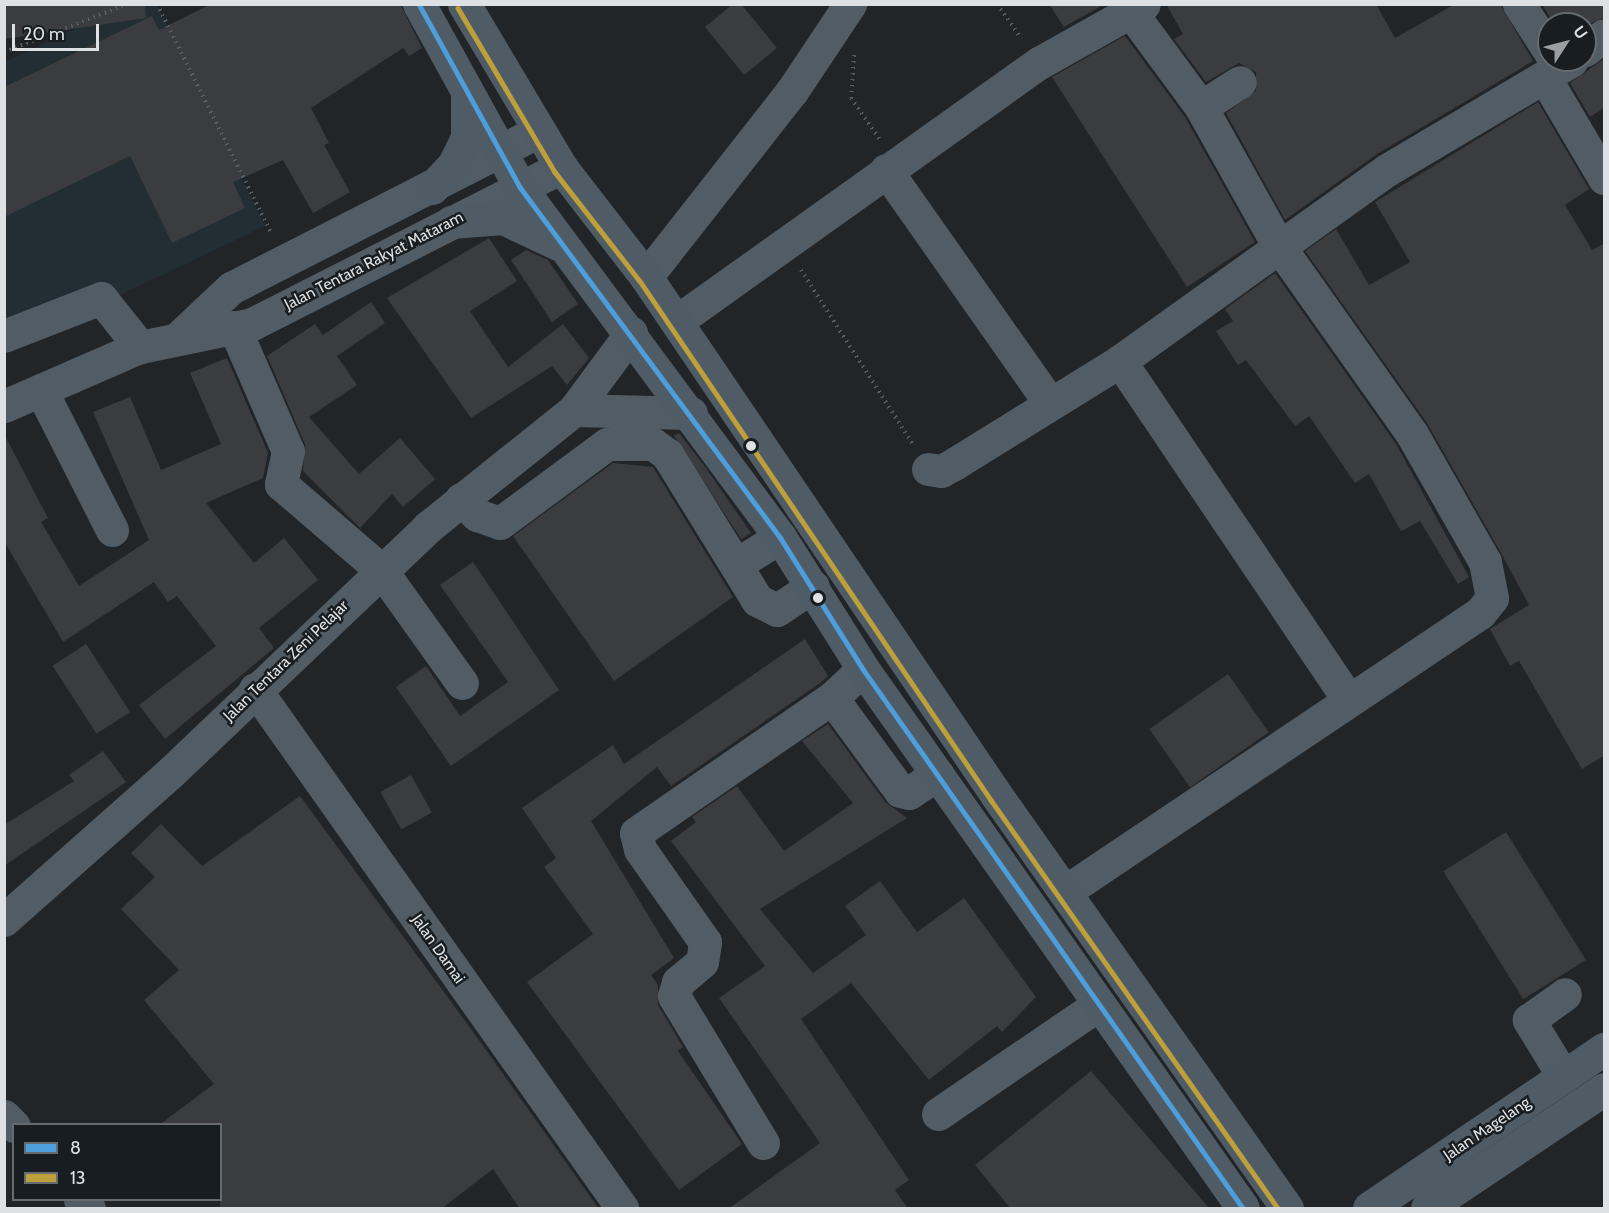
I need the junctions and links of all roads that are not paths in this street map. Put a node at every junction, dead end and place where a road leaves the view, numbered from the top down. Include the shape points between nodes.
1 (419, 4) edge
2 (464, 4) edge
3 (850, 4) edge
4 (1519, 4) edge
5 (1133, 7) edge
6 (1537, 28) edge
7 (1543, 72) edge
8 (1565, 72) edge
9 (1240, 82) dead end
10 (466, 90) junction
11 (1201, 107) junction
12 (539, 131) junction
13 (501, 152) junction
14 (892, 166) junction
15 (561, 167) junction
16 (1605, 178) edge
17 (520, 187) junction
18 (432, 188) junction
19 (451, 222) junction
20 (1278, 245) junction
21 (569, 251) junction
22 (646, 277) junction
23 (677, 321) junction
24 (234, 327) junction
25 (631, 333) junction
26 (4, 336) edge
27 (180, 336) junction
28 (140, 347) junction
29 (1120, 361) junction
30 (41, 390) junction
31 (1049, 402) junction
32 (4, 406) edge
33 (691, 413) junction
34 (565, 417) junction
35 (584, 461) junction
36 (928, 469) road end
37 (461, 499) junction
38 (112, 530) dead end
39 (780, 537) junction
40 (737, 564) junction
41 (381, 570) junction
42 (813, 586) junction
43 (863, 669) junction
44 (462, 683) dead end
45 (255, 689) junction
46 (832, 698) junction
47 (1348, 699) junction
48 (937, 774) junction
49 (997, 796) junction
50 (967, 818) junction
51 (1066, 891) junction
52 (4, 920) edge
53 (1565, 994) dead end
54 (1099, 1004) junction
55 (1605, 1049) edge
56 (1563, 1076) junction
57 (1605, 1089) edge
58 (938, 1114) dead end
59 (764, 1143) dead end
60 (622, 1209) edge
61 (1243, 1209) edge
62 (1287, 1209) edge
63 (1369, 1209) edge
64 (1427, 1209) edge

1 - 10 main road
2 - 12 main road
3 - 22 street via 792,91
4 - 6 street
5 - 11 street
5 - 14 street via 1039,63
7 - 20 street via 1387,170
8 - 16 street
9 - 11 street
10 - 13 main road
10 - 18 main road via 467,136 454,164
11 - 20 street
12 - 13 street, Jalan Tentara Rakyat Mataram
12 - 15 main road
13 - 17 main road
13 - 18 street, Jalan Tentara Rakyat Mataram
14 - 23 street
14 - 31 street
15 - 17 street, Jalan Tentara Rakyat Mataram
15 - 22 main road
17 - 19 street, Jalan Tentara Rakyat Mataram
17 - 21 main road
18 - 27 street, Jalan Tentara Rakyat Mataram via 231,288
19 - 21 main road via 521,222
19 - 24 street, Jalan Tentara Rakyat Mataram via 252,324
20 - 29 street
20 - 47 street via 1412,434 1493,582 1492,598 1480,613
21 - 25 main road
22 - 23 main road
23 - 49 main road
24 - 27 street, Jalan Tentara Rakyat Mataram
24 - 41 street via 288,451 281,484
25 - 33 main road
25 - 34 street, Jalan Tentara Zeni Pelajar
26 - 28 street via 101,298
27 - 28 street, Jalan Tentara Rakyat Mataram
28 - 30 street, Jalan Tentara Rakyat Mataram
29 - 31 street
29 - 47 street
30 - 32 street, Jalan Tentara Rakyat Mataram
30 - 38 street
31 - 36 street via 954,464 941,471
33 - 34 street
33 - 39 main road
34 - 35 street
34 - 37 street, Jalan Tentara Zeni Pelajar
35 - 37 street via 500,523 477,515
35 - 40 street via 607,444 653,444 667,454
37 - 41 street, Jalan Tentara Zeni Pelajar
39 - 40 street
39 - 42 main road
40 - 42 street via 757,600 777,610
41 - 44 street
41 - 45 street, Jalan Tentara Zeni Pelajar
42 - 43 main road
43 - 46 street
43 - 48 main road
45 - 52 street, Jalan Tentara Zeni Pelajar via 169,774
45 - 60 street, Jalan Damai
46 - 48 street via 900,791 909,793
46 - 59 street via 636,834 639,849 705,942 702,962 678,982 674,996
47 - 51 street
48 - 50 main road
49 - 50 main road
49 - 51 main road
50 - 54 main road
51 - 62 main road
53 - 56 street via 1529,1020
54 - 58 street
54 - 61 main road
55 - 56 main road, Jalan Magelang
56 - 63 main road, Jalan Magelang
57 - 64 main road, Jalan Magelang

